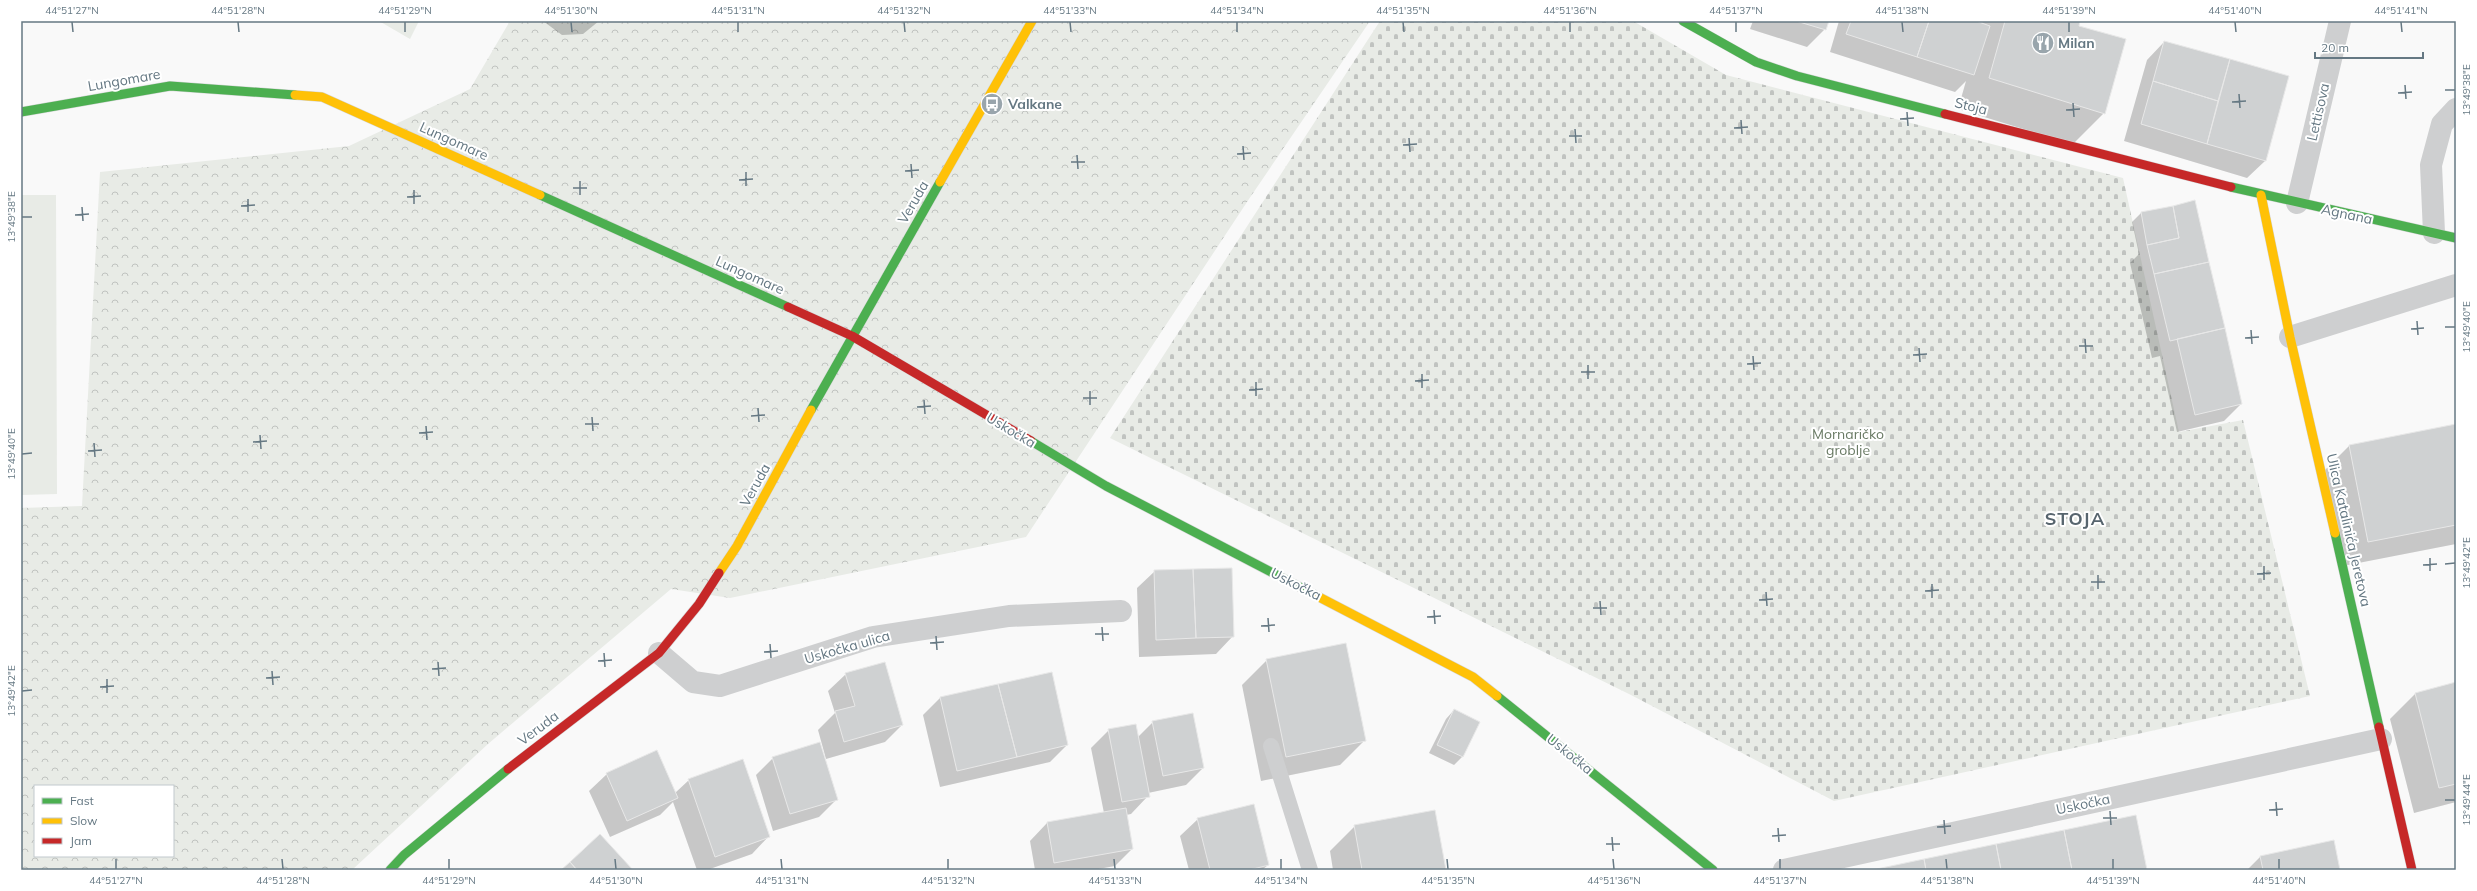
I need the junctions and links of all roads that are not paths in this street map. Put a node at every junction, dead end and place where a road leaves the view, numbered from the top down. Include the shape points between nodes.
1 (1032, 21) edge
2 (1682, 21) edge
3 (2340, 21) edge
4 (2456, 109) edge
5 (21, 112) edge
6 (2261, 195) junction
7 (2297, 203) junction
8 (2434, 233) junction
9 (2456, 238) edge
10 (2456, 285) edge
11 (852, 336) junction
12 (2290, 336) junction
13 (1121, 611) dead end
14 (659, 652) junction
15 (2381, 739) junction
16 (1271, 746) dead end
17 (390, 870) edge
18 (1310, 870) edge
19 (1713, 870) edge
20 (1784, 870) edge
21 (2412, 870) edge

1 - 11 main road, Veruda
2 - 6 main road, Stoja via 1756,62 1797,76
3 - 7 street, Lettisova
4 - 8 street via 2442,124 2431,165
5 - 11 main road, Lungomare via 170,86 322,97
6 - 7 main road, Agnana
6 - 12 main road, Ulica Katalinića Jeretova
7 - 8 main road, Agnana
8 - 9 main road, Agnana
10 - 12 street
11 - 14 main road, Veruda via 737,546 699,604
11 - 19 main road, Uskočka via 1106,486 1473,677
12 - 15 main road, Ulica Katalinića Jeretova
13 - 14 street, Uskočka ulica via 1010,616 873,637 720,686 693,682
14 - 17 main road, Veruda via 519,760 404,855
15 - 20 street, Uskočka
15 - 21 main road, Ulica Katalinića Jeretova
16 - 18 lane

